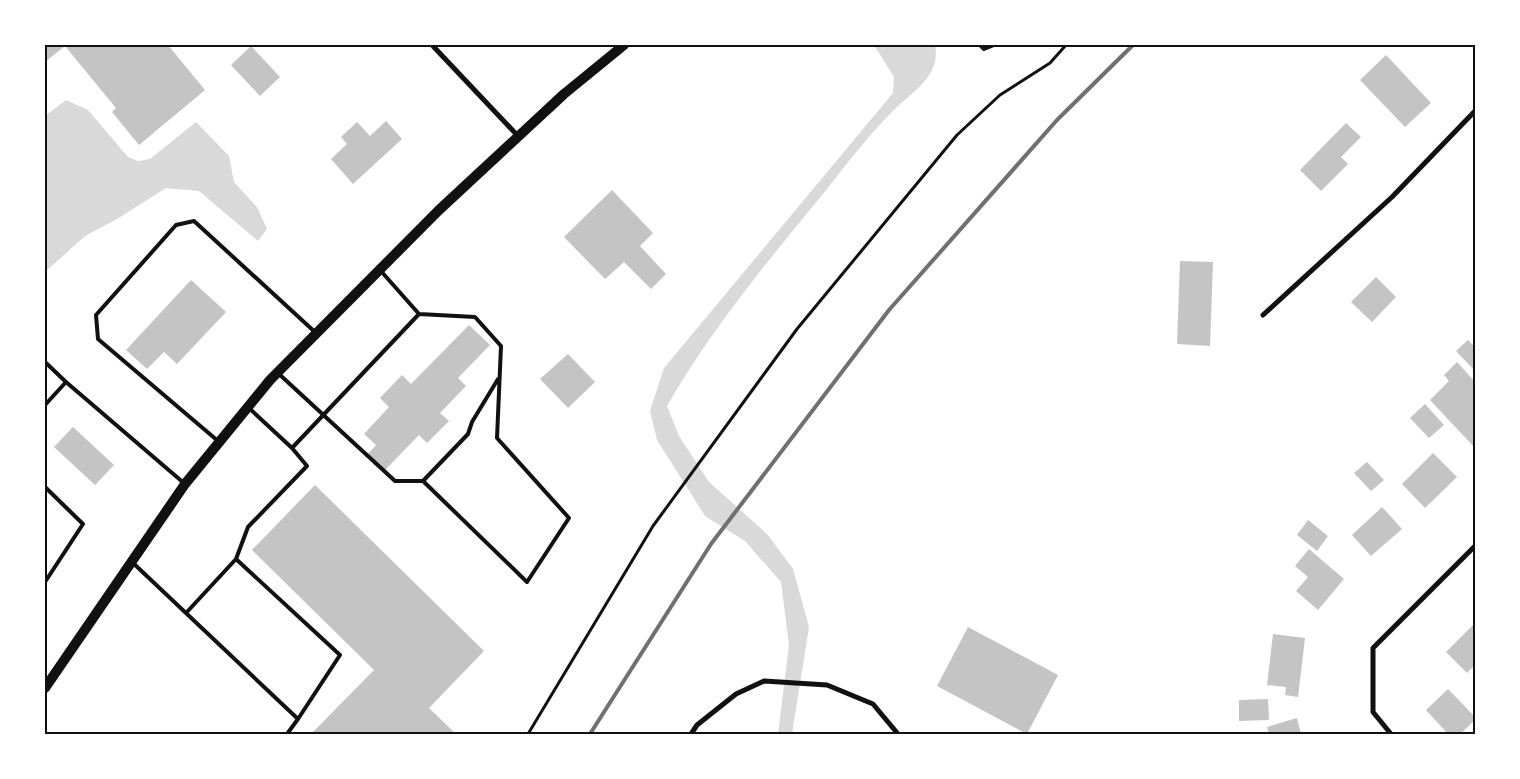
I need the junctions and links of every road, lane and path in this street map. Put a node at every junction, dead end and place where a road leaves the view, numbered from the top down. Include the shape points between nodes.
1 (432, 45) edge
2 (624, 45) edge
3 (980, 45) edge
4 (994, 45) edge
5 (1066, 45) edge
6 (1475, 111) edge
7 (518, 136) junction
8 (379, 269) junction
9 (419, 314) junction
10 (1263, 315) dead end
11 (316, 332) junction
12 (45, 362) edge
13 (277, 372) junction
14 (499, 379) junction
15 (66, 382) junction
16 (45, 404) edge
17 (248, 407) junction
18 (323, 415) junction
19 (219, 442) junction
20 (292, 448) junction
21 (423, 481) junction
22 (185, 484) junction
23 (45, 487) edge
24 (1475, 546) edge
25 (236, 559) junction
26 (131, 562) junction
27 (45, 582) edge
28 (186, 613) junction
29 (45, 688) edge
30 (298, 719) junction
31 (287, 734) edge
32 (528, 734) edge
33 (691, 734) edge
34 (898, 734) edge
35 (1391, 734) edge

1 - 7 street
2 - 7 main road
3 - 4 lane via 984,49
5 - 32 path via 1050,63 1000,95 957,135 797,329 653,526
6 - 10 street via 1392,197
7 - 8 main road
8 - 9 lane
8 - 11 main road
9 - 14 lane via 475,317 501,346
9 - 18 lane
11 - 13 main road
11 - 19 lane via 194,222 176,225 96,315 98,338
12 - 15 lane
13 - 17 main road
13 - 18 lane
14 - 21 lane via 468,434
14 - 21 lane via 497,438 569,518 527,582
15 - 16 lane
15 - 22 lane
17 - 19 main road
17 - 20 lane
18 - 20 lane
18 - 21 lane via 395,481
19 - 22 main road
20 - 25 lane via 307,466 248,527
22 - 26 main road
23 - 27 lane via 83,524
24 - 35 street via 1373,648 1373,712
25 - 28 lane
25 - 30 lane via 340,655
26 - 28 lane
26 - 29 main road
28 - 30 lane
30 - 31 lane
33 - 34 street via 697,725 736,694 764,681 827,685 873,704

